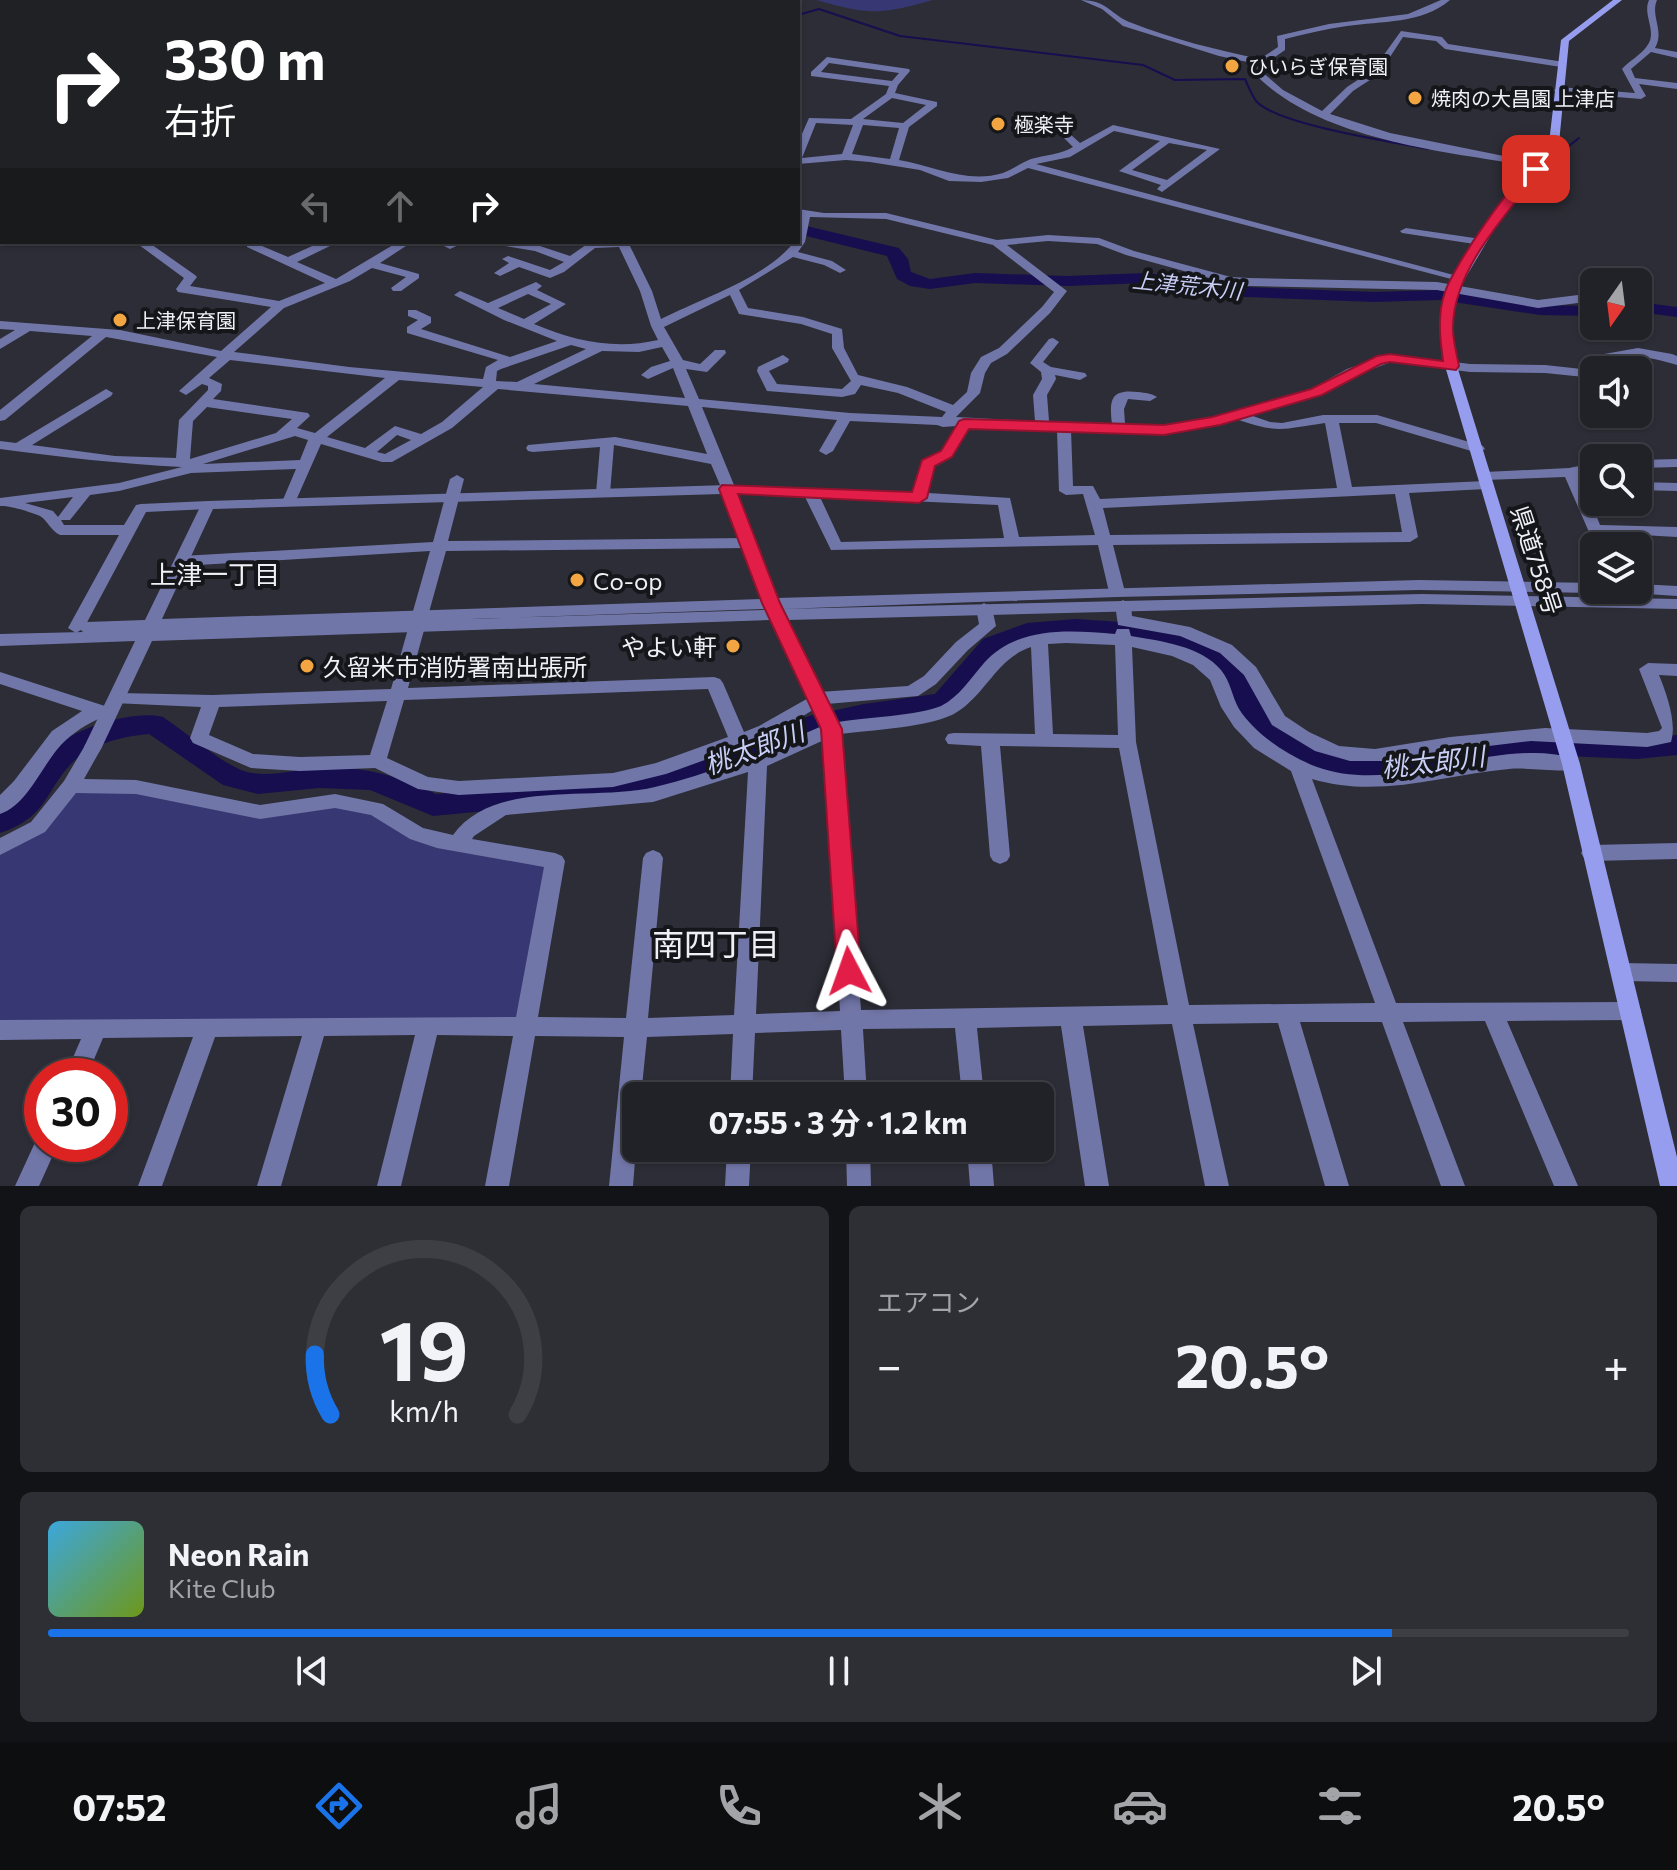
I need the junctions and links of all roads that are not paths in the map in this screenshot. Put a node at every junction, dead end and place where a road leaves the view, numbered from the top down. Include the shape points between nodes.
1 (1085, 0) edge
2 (1446, 0) edge
3 (1618, 0) edge
4 (1653, 0) edge
5 (1445, 46) junction
6 (1652, 50) junction
7 (1677, 55) edge
8 (1459, 57) dead end
9 (1262, 62) junction
10 (1561, 64) junction
11 (800, 72) edge
12 (814, 74) junction
13 (1632, 80) junction
14 (1677, 86) edge
15 (892, 90) junction
16 (1559, 90) junction
17 (1323, 115) junction
18 (1050, 119) dead end
19 (856, 122) junction
20 (905, 126) junction
21 (1168, 139) junction
22 (1079, 148) junction
23 (800, 153) edge
24 (846, 157) junction
25 (800, 159) edge
26 (894, 161) junction
27 (1539, 164) junction
28 (1027, 165) junction
29 (1169, 184) junction
30 (1150, 198) junction
31 (802, 213) edge
32 (1406, 231) dead end
33 (800, 234) edge
34 (1481, 242) junction
35 (997, 243) junction
36 (144, 244) edge
37 (253, 244) edge
38 (326, 244) dead end
39 (403, 244) edge
40 (509, 244) dead end
41 (608, 244) edge
42 (623, 244) edge
43 (799, 244) edge
44 (790, 253) junction
45 (570, 260) junction
46 (287, 262) junction
47 (371, 264) junction
48 (840, 270) dead end
49 (500, 273) dead end
50 (552, 275) junction
51 (574, 281) dead end
52 (335, 283) junction
53 (397, 288) dead end
54 (733, 289) junction
55 (528, 290) junction
56 (1453, 290) junction
57 (460, 295) dead end
58 (1580, 299) edge
59 (280, 305) junction
60 (490, 307) junction
61 (412, 313) dead end
62 (526, 323) junction
63 (0, 325) edge
64 (657, 326) junction
65 (28, 327) junction
66 (104, 332) junction
67 (567, 342) junction
68 (665, 342) junction
69 (1053, 342) dead end
70 (1677, 342) edge
71 (0, 345) edge
72 (601, 346) junction
73 (1660, 352) junction
74 (720, 353) dead end
75 (226, 355) junction
76 (1606, 356) edge
77 (783, 359) dead end
78 (1677, 361) edge
79 (677, 362) junction
80 (504, 363) junction
81 (1451, 366) junction
82 (1047, 370) junction
83 (1580, 371) edge
84 (397, 375) junction
85 (648, 375) dead end
86 (1080, 376) dead end
87 (201, 379) junction
88 (858, 380) junction
89 (492, 384) junction
90 (518, 387) junction
91 (186, 391) dead end
92 (106, 393) dead end
93 (1150, 397) dead end
94 (691, 401) junction
95 (203, 402) junction
96 (955, 411) junction
97 (1234, 414) junction
98 (0, 417) edge
99 (845, 417) junction
100 (1331, 419) junction
101 (943, 423) junction
102 (964, 424) junction
103 (1042, 426) junction
104 (1064, 427) junction
105 (1119, 429) junction
106 (281, 436) junction
107 (316, 439) junction
108 (423, 439) junction
109 (607, 442) junction
110 (533, 448) dead end
111 (6, 449) edge
112 (1478, 449) junction
113 (826, 451) dead end
114 (367, 453) junction
115 (714, 460) junction
116 (1677, 463) edge
117 (305, 464) junction
118 (1652, 464) edge
119 (189, 465) junction
120 (1580, 474) edge
121 (1573, 478) junction
122 (457, 479) dead end
123 (1486, 480) junction
124 (1580, 480) edge
125 (1652, 486) edge
126 (1677, 487) edge
127 (1401, 488) junction
128 (728, 489) junction
129 (1345, 490) junction
130 (86, 491) junction
131 (603, 493) junction
132 (811, 493) junction
133 (452, 497) junction
134 (919, 498) junction
135 (289, 502) junction
136 (0, 503) edge
137 (1095, 504) junction
138 (208, 505) junction
139 (65, 517) dead end
140 (129, 530) junction
141 (1677, 532) edge
142 (1102, 540) junction
143 (1012, 542) junction
144 (748, 543) junction
145 (440, 546) junction
146 (182, 561) junction
147 (1580, 589) edge
148 (1652, 590) edge
149 (1677, 591) edge
150 (1520, 592) junction
151 (1677, 604) edge
152 (984, 608) junction
153 (775, 609) junction
154 (1122, 615) junction
155 (419, 621) junction
156 (76, 628) junction
157 (149, 630) junction
158 (0, 631) edge
159 (1039, 638) junction
160 (0, 640) edge
161 (1677, 670) edge
162 (0, 678) edge
163 (397, 695) junction
164 (212, 701) junction
165 (822, 704) junction
166 (108, 707) junction
167 (832, 729) junction
168 (1563, 736) junction
169 (954, 739) dead end
170 (990, 740) junction
171 (739, 741) junction
172 (1044, 742) junction
173 (1127, 742) junction
174 (377, 761) junction
175 (758, 762) junction
176 (1571, 764) junction
177 (1299, 768) junction
178 (71, 786) junction
179 (0, 807) edge
180 (458, 844) junction
181 (0, 847) edge
182 (1677, 851) edge
183 (1591, 853) junction
184 (1000, 856) dead end
185 (653, 858) dead end
186 (1622, 972) junction
187 (1677, 973) edge
188 (1630, 1011) junction
189 (1286, 1013) junction
190 (1389, 1013) junction
191 (1493, 1014) junction
192 (1181, 1017) junction
193 (965, 1019) junction
194 (1071, 1019) junction
195 (853, 1020) junction
196 (744, 1024) junction
197 (428, 1025) junction
198 (525, 1026) junction
199 (316, 1027) junction
200 (97, 1028) junction
201 (638, 1028) junction
202 (207, 1029) junction
203 (0, 1030) edge
204 (84, 1058) edge
205 (742, 1082) edge
206 (855, 1082) edge
207 (972, 1082) edge
208 (1670, 1150) edge
209 (38, 1162) edge
210 (738, 1162) edge
211 (858, 1162) edge
212 (980, 1162) edge
213 (27, 1186) edge
214 (150, 1186) edge
215 (269, 1186) edge
216 (389, 1186) edge
217 (497, 1186) edge
218 (621, 1186) edge
219 (737, 1186) edge
220 (859, 1186) edge
221 (982, 1186) edge
222 (1097, 1186) edge
223 (1217, 1186) edge
224 (1337, 1186) edge
225 (1453, 1186) edge
226 (1566, 1186) edge
227 (1672, 1186) edge

1 - 9 street via 1105,5 1126,24
2 - 9 street via 1417,13 1280,38 1282,48
3 - 10 main road, 県道758号 via 1565,40
4 - 6 street via 1649,9 1657,34
5 - 8 street
5 - 10 street
5 - 17 street via 1439,39 1401,34 1376,72
6 - 7 street
6 - 13 street via 1626,69
9 - 17 street via 1256,71 1261,77
10 - 16 main road, 県道758号
11 - 12 street
12 - 15 street
12 - 15 street via 827,60 906,71
13 - 14 street
13 - 16 street via 1641,96
15 - 19 street
15 - 20 street via 934,104
16 - 27 main road, 県道758号 via 1554,143
17 - 27 street via 1416,142
18 - 22 street
19 - 20 street
19 - 23 street via 812,120
19 - 24 street
20 - 26 street
21 - 22 street via 1113,128
21 - 29 street via 1124,171
21 - 29 street via 1215,149
22 - 28 street
24 - 25 street
24 - 26 street
26 - 28 street via 960,180 1004,176
27 - 34 main road, 県道758号
28 - 30 street
29 - 30 street
30 - 56 street
31 - 33 street
31 - 35 street via 886,216
32 - 34 street
34 - 56 main road, 県道758号
35 - 56 street via 1099,241 1231,280
35 - 96 street via 1061,291 1003,351 986,360 973,393
36 - 59 street via 191,277 182,289
37 - 46 street
38 - 46 street
39 - 47 street
40 - 45 street
41 - 45 street via 592,245
42 - 64 street
43 - 44 street
44 - 48 street
44 - 54 street
45 - 50 street
46 - 52 street
47 - 52 street
47 - 53 street via 415,276
49 - 50 street via 513,261
50 - 51 street
50 - 55 street
52 - 59 street
54 - 64 street
54 - 88 street via 743,311 838,332 838,348
55 - 60 street
55 - 62 street via 560,304
56 - 58 street via 1538,304
56 - 81 main road, 県道758号 via 1446,338
57 - 60 street
59 - 75 street
60 - 62 street
61 - 80 street via 427,320 411,330 504,358
62 - 67 street
63 - 65 street
64 - 68 street
65 - 66 street
65 - 71 street
66 - 75 street
66 - 98 street
67 - 72 street
67 - 80 street
68 - 72 street via 644,349
68 - 79 street
69 - 82 street via 1036,363
70 - 73 street
72 - 90 street
73 - 76 street
73 - 78 street
74 - 79 street via 702,369
75 - 84 street
75 - 87 street
77 - 88 street via 764,367 772,388 842,393
79 - 85 street
79 - 94 street
80 - 89 street via 491,370
81 - 83 street
81 - 97 street via 1390,358 1316,392
81 - 112 main road, 県道758号
82 - 86 street
82 - 103 street via 1049,379 1040,395
84 - 89 street
84 - 107 street
87 - 91 street
87 - 95 street via 215,384
88 - 96 street
89 - 90 street
89 - 108 street via 447,425
90 - 94 street
92 - 111 street
93 - 105 street via 1123,394 1117,409
94 - 99 street
94 - 115 street
95 - 106 street via 303,416
95 - 119 street via 186,420
96 - 101 street
97 - 100 street via 1282,427
97 - 105 street via 1164,430
99 - 101 street
99 - 113 street
100 - 112 street via 1377,419
100 - 129 street
101 - 102 street
102 - 103 street
102 - 134 street via 947,454 928,463
103 - 104 street
104 - 105 street
104 - 137 street via 1066,491 1088,489
106 - 107 street via 295,432
106 - 119 street
107 - 114 street
107 - 117 street
108 - 114 street via 387,459
108 - 114 street via 395,430
109 - 110 street
109 - 115 street
109 - 131 street
111 - 119 street
112 - 123 main road, 県道758号
115 - 128 street
116 - 118 street
117 - 119 street
117 - 135 street
119 - 130 street via 119,487
120 - 121 street
121 - 123 street
121 - 124 street
121 - 141 street via 1594,529
122 - 133 street
123 - 127 street
123 - 150 main road, 県道758号
125 - 126 street
127 - 129 street
127 - 142 street via 1410,537
128 - 131 street
128 - 132 street
128 - 144 street
129 - 137 street
130 - 136 street
130 - 139 street
131 - 133 street
132 - 134 street
132 - 143 street via 836,547
133 - 135 street
133 - 145 street
134 - 143 street via 1005,501
135 - 138 street
136 - 140 street via 48,514 60,530
137 - 142 street
138 - 140 street via 141,508
138 - 146 street
140 - 156 street
142 - 143 street
142 - 154 street
144 - 145 street
144 - 153 street
145 - 146 street
145 - 155 street
146 - 157 street
147 - 150 street
148 - 149 street
150 - 151 street
150 - 154 street
150 - 168 main road, 県道758号
152 - 153 street
152 - 154 street
152 - 165 street via 988,626 912,692
153 - 154 street
153 - 155 street
153 - 165 street
154 - 159 street via 1066,636
154 - 168 street via 1181,630 1238,658 1257,679 1276,718 1336,751 1376,756 1456,743
154 - 173 street
154 - 177 street via 1215,674 1231,711 1247,730
155 - 157 street
155 - 163 street
156 - 157 street
156 - 158 street
157 - 160 street
157 - 166 street
159 - 167 street via 1000,655 954,708
159 - 172 street
161 - 168 street via 1648,669 1671,729 1665,737
162 - 166 street
163 - 164 street
163 - 171 street via 714,683
163 - 174 street
164 - 166 street
164 - 174 street via 199,738 251,761
165 - 167 street
165 - 171 street
166 - 178 street
166 - 179 street via 58,736
167 - 175 street
167 - 195 street
168 - 176 main road, 県道758号
169 - 170 street
170 - 172 street
170 - 184 street
171 - 174 street via 613,780 505,786 425,784
172 - 173 street
173 - 192 street
175 - 180 street via 653,795 502,808 467,831
175 - 196 street
176 - 177 street via 1533,760 1383,783
176 - 183 main road, 県道758号
177 - 190 street
178 - 180 street via 136,787 260,812 335,801 376,809 417,834
178 - 181 street via 38,827
180 - 198 street via 555,861
182 - 183 street
183 - 186 main road, 県道758号
185 - 201 street
186 - 187 street
186 - 188 main road, 県道758号
188 - 191 street
188 - 208 main road, 県道758号
189 - 190 street
189 - 192 street
189 - 224 street
190 - 191 street
190 - 225 street
191 - 226 street
192 - 194 street
192 - 223 street
193 - 194 street
193 - 195 street
193 - 207 street
194 - 222 street
195 - 196 street
195 - 206 street
196 - 201 street
196 - 205 street
197 - 198 street
197 - 199 street
197 - 216 street
198 - 201 street
198 - 217 street
199 - 202 street
199 - 215 street
200 - 202 street
200 - 203 street
200 - 204 street
201 - 218 street
202 - 214 street
208 - 227 main road, 県道758号
209 - 213 street
210 - 219 street
211 - 220 street
212 - 221 street

